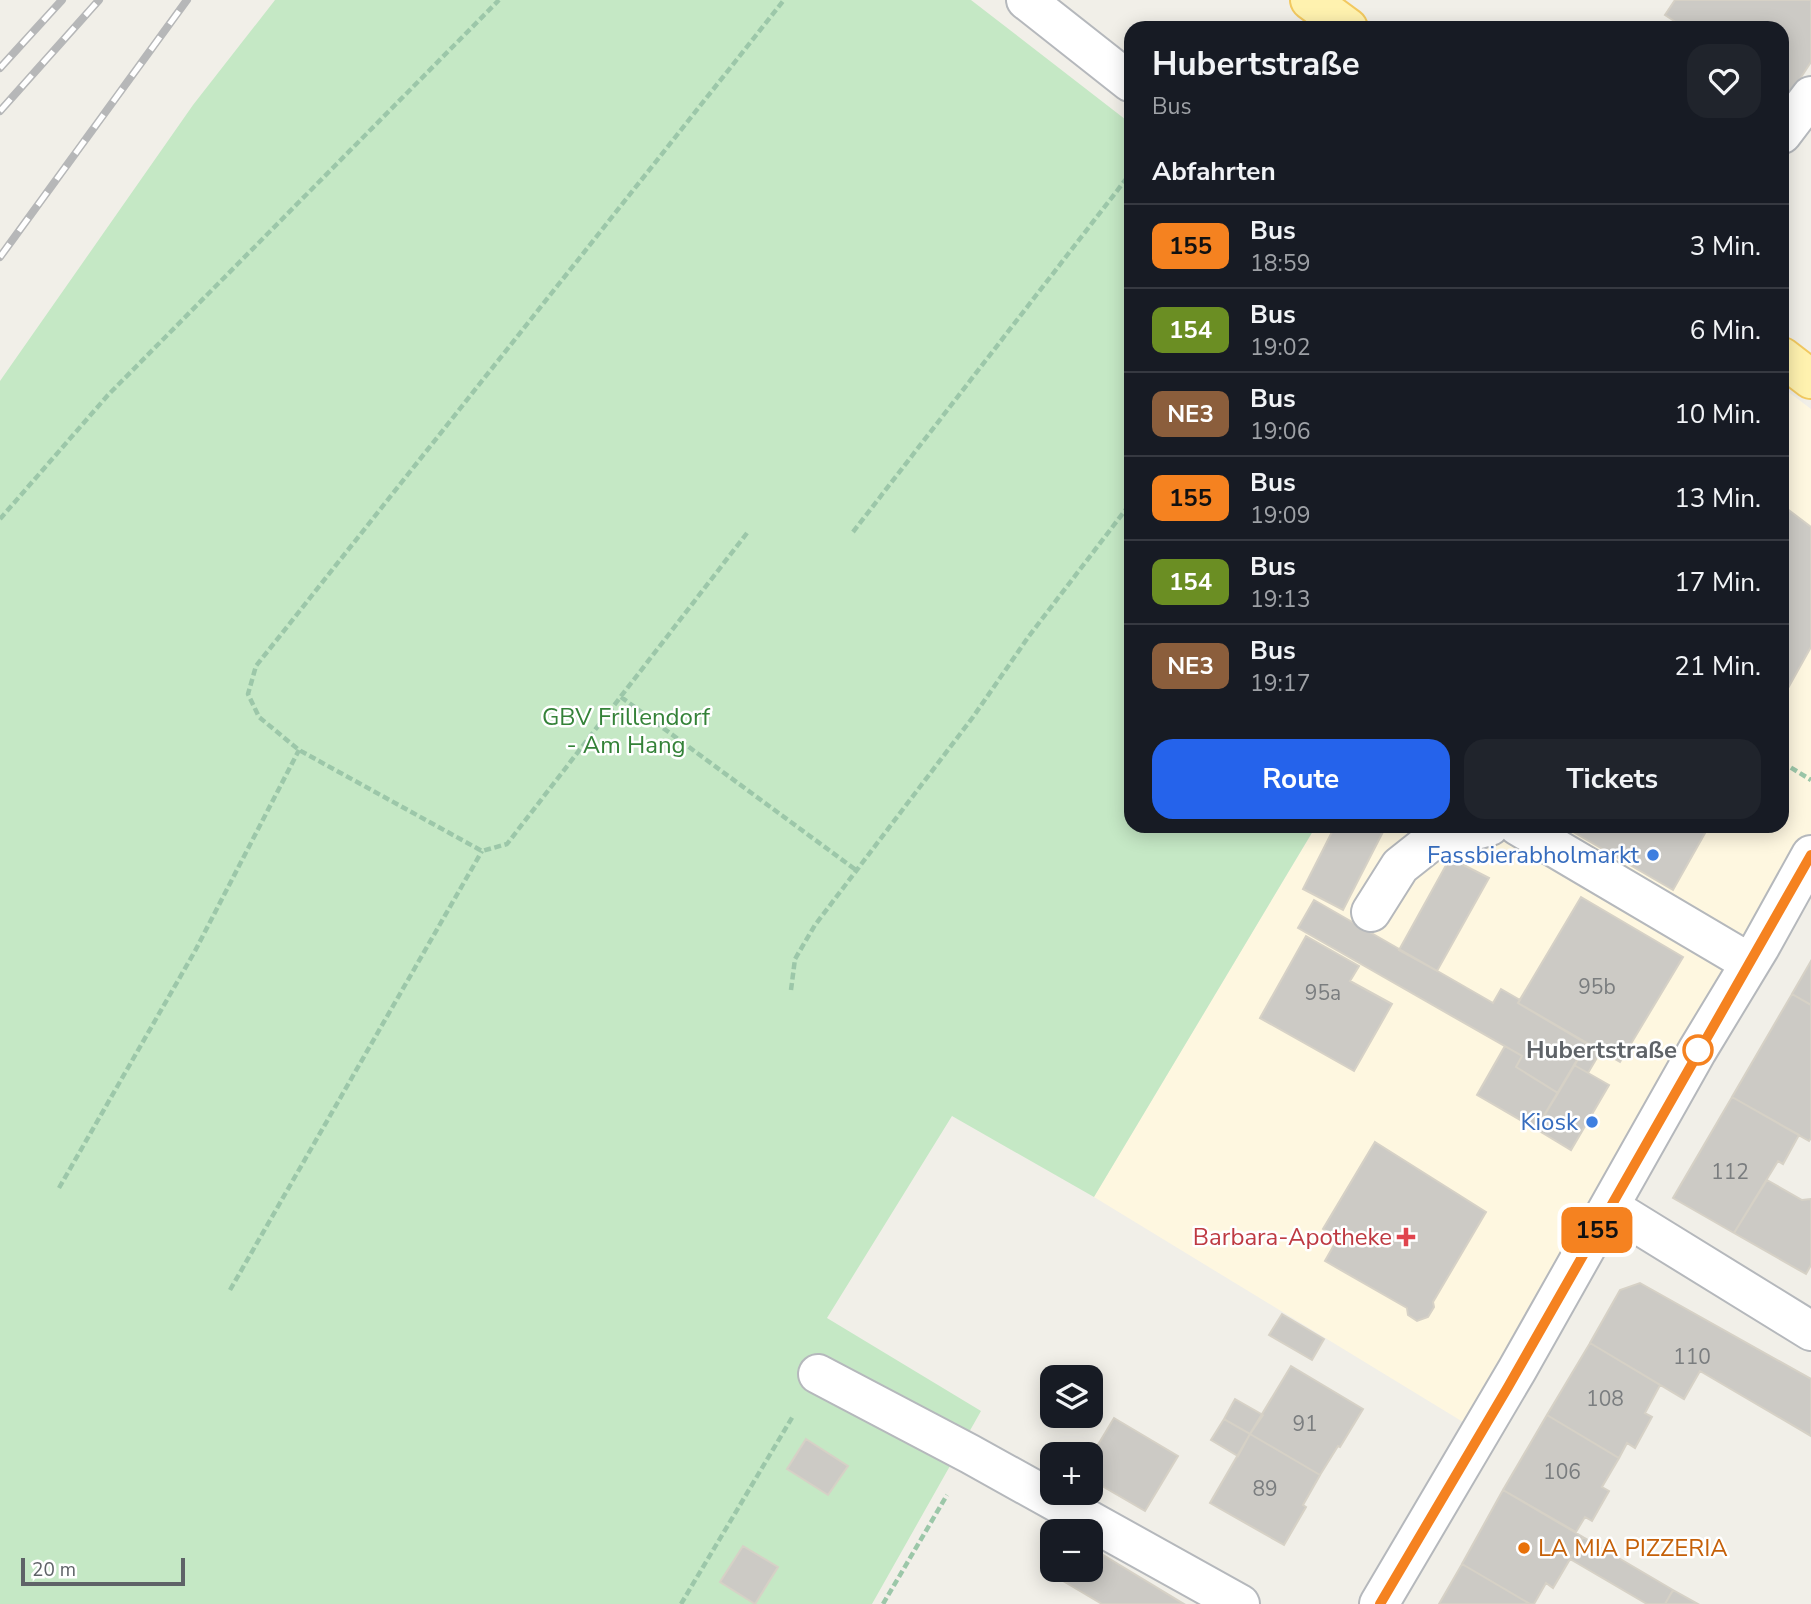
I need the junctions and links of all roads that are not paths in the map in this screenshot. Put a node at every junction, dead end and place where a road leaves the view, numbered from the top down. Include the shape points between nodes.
1 (1026, 0) edge
2 (1310, 0) edge
3 (1338, 21) edge
4 (1124, 77) edge
5 (1811, 96) edge
6 (1789, 125) edge
7 (1789, 347) edge
8 (1811, 354) edge
9 (1789, 362) edge
10 (1811, 379) edge
11 (1465, 833) edge
12 (1530, 833) edge
13 (1811, 855) edge
14 (1371, 912) dead end
15 (1750, 963) junction
16 (1609, 1207) junction
17 (1811, 1331) edge
18 (818, 1374) road end
19 (1240, 1604) edge
20 (1380, 1604) edge

1 - 4 street
2 - 3 main road
5 - 6 street
7 - 8 main road
9 - 10 main road
11 - 14 street via 1429,843 1400,866
12 - 15 street
13 - 15 street
15 - 16 street
16 - 17 street
16 - 20 street
18 - 19 street

